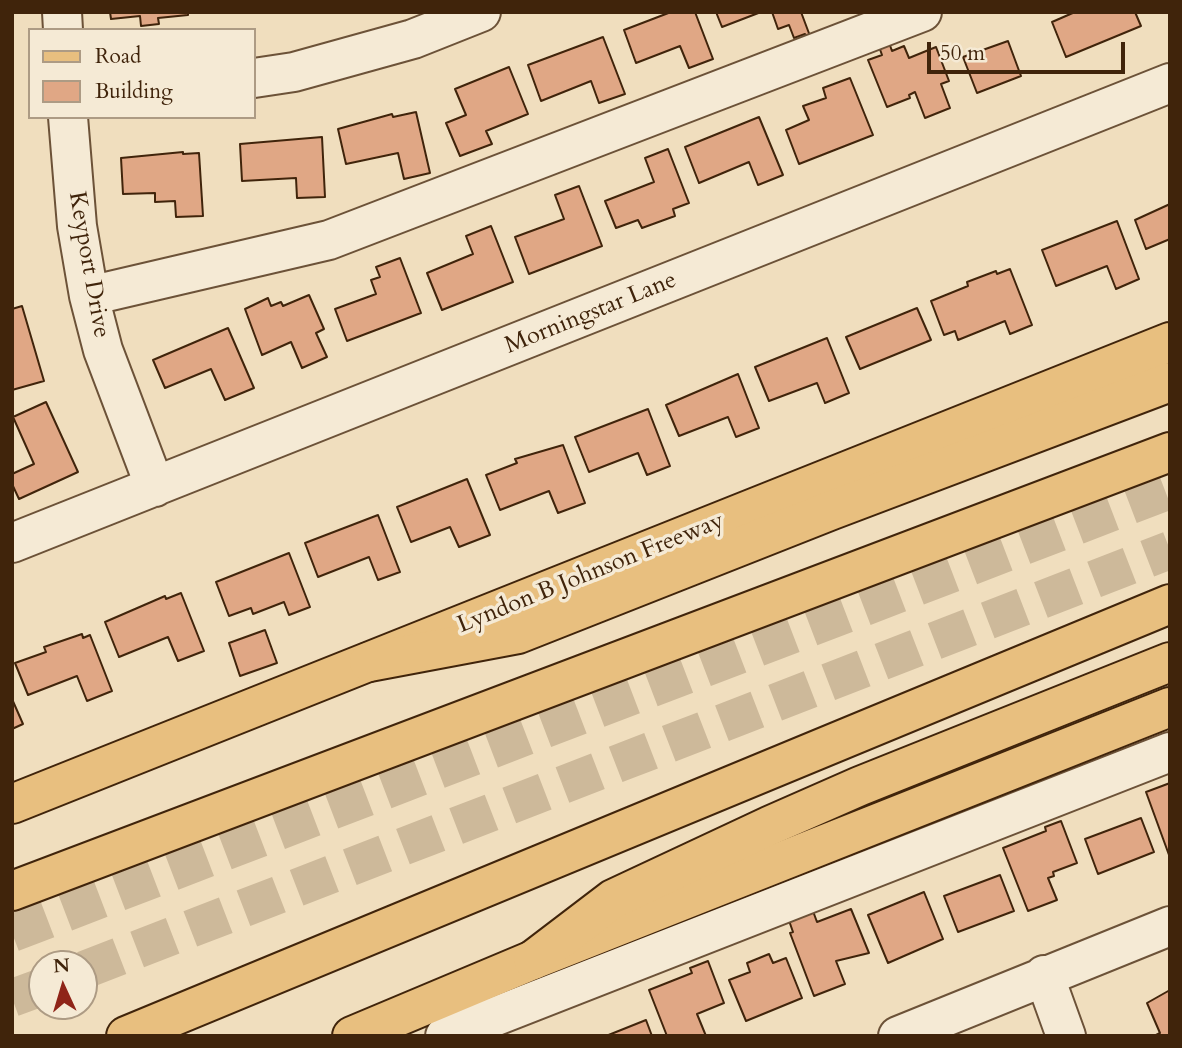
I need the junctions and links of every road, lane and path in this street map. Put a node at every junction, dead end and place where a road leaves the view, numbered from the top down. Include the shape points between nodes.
1 (481, 12) edge
2 (922, 12) edge
3 (256, 78) edge
4 (1170, 83) edge
5 (68, 119) edge
6 (89, 296) junction
7 (1170, 342) edge
8 (1170, 382) edge
9 (1170, 452) edge
10 (155, 487) junction
11 (12, 543) edge
12 (1170, 604) edge
13 (369, 662) junction
14 (1170, 663) edge
15 (1170, 707) edge
16 (1170, 752) edge
17 (12, 804) edge
18 (12, 891) edge
19 (1170, 926) edge
20 (533, 960) junction
21 (1044, 975) junction
22 (127, 1036) edge
23 (352, 1036) edge
24 (445, 1036) edge
25 (898, 1036) edge
26 (1066, 1036) edge

1 - 3 street via 400,43
2 - 6 street via 329,240
4 - 10 street, Morningstar Lane
5 - 6 street, Keyport Drive via 77,226
6 - 10 street, Keyport Drive via 103,350
7 - 13 main road, Lyndon B Johnson Freeway
8 - 13 main road via 518,634
9 - 18 main road
10 - 11 street, Morningstar Lane
12 - 22 main road
13 - 17 main road, Lyndon B Johnson Freeway
14 - 20 main road via 757,831 613,899
15 - 20 main road
16 - 24 street
19 - 21 street
20 - 23 main road
21 - 25 street
21 - 26 street

